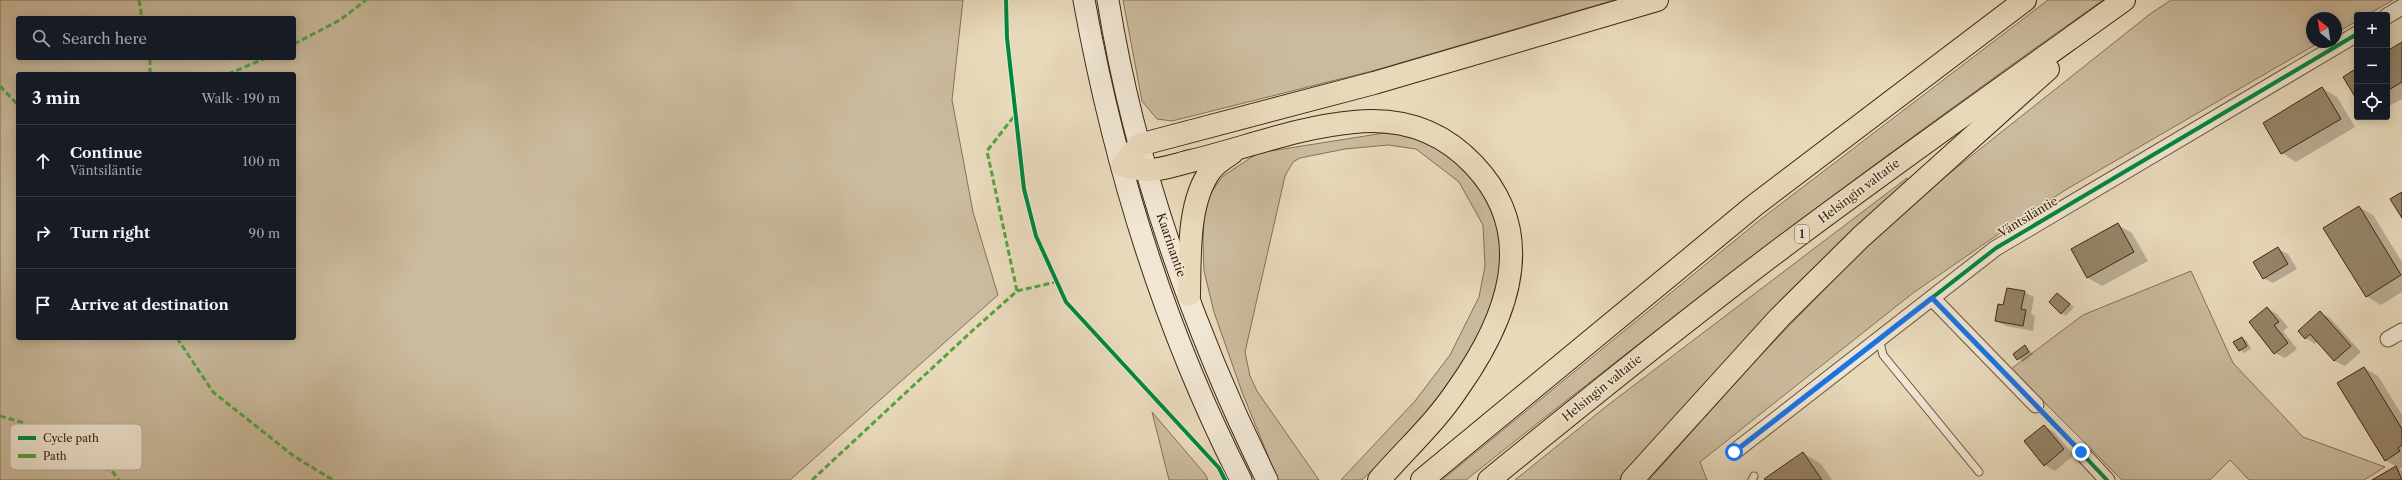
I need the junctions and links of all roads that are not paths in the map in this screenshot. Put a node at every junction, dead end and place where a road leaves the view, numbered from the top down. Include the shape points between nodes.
1 (1084, 0) edge
2 (1108, 0) edge
3 (1658, 0) edge
4 (2025, 0) edge
5 (2124, 0) edge
6 (2402, 7) edge
7 (2390, 14) edge
8 (2354, 36) edge
9 (1139, 145) junction
10 (1234, 151) junction
11 (1122, 165) junction
12 (1147, 170) junction
13 (1189, 295) junction
14 (1932, 298) junction
15 (2402, 330) edge
16 (1879, 338) junction
17 (2388, 339) dead end
18 (2036, 405) dead end
19 (1734, 452) dead end
20 (2081, 452) dead end
21 (1979, 472) dead end
22 (1241, 480) edge
23 (1267, 480) edge
24 (1379, 480) edge
25 (1422, 480) edge
26 (1489, 480) edge
27 (1632, 480) edge
28 (2107, 480) edge

1 - 11 main road, Kaarinantie via 1093,49
2 - 9 main road, Kaarinantie via 1114,42
3 - 9 highway via 1374,83
4 - 25 highway via 1755,205
5 - 26 highway, Helsingin valtatie / 1 via 1926,141 1786,245 1631,364
5 - 27 highway via 1861,237 1779,318
6 - 7 street
8 - 14 street, Väntsiläntie via 1996,248
9 - 11 highway
9 - 12 main road, Kaarinantie
10 - 12 highway
10 - 13 highway via 1212,169 1195,206 1190,249
10 - 24 highway via 1326,126 1382,120 1404,122 1426,129 1448,142 1467,158 1486,178 1505,215 1511,237 1510,273 1497,324 1456,392
11 - 12 highway
11 - 22 main road, Kaarinantie via 1162,294 1195,380
12 - 13 main road, Kaarinantie via 1171,248
13 - 23 main road, Kaarinantie via 1218,373
14 - 16 street, Väntsiläntie
14 - 18 street
15 - 17 street
16 - 19 street, Väntsiläntie
16 - 21 lane via 1883,355
20 - 28 street

